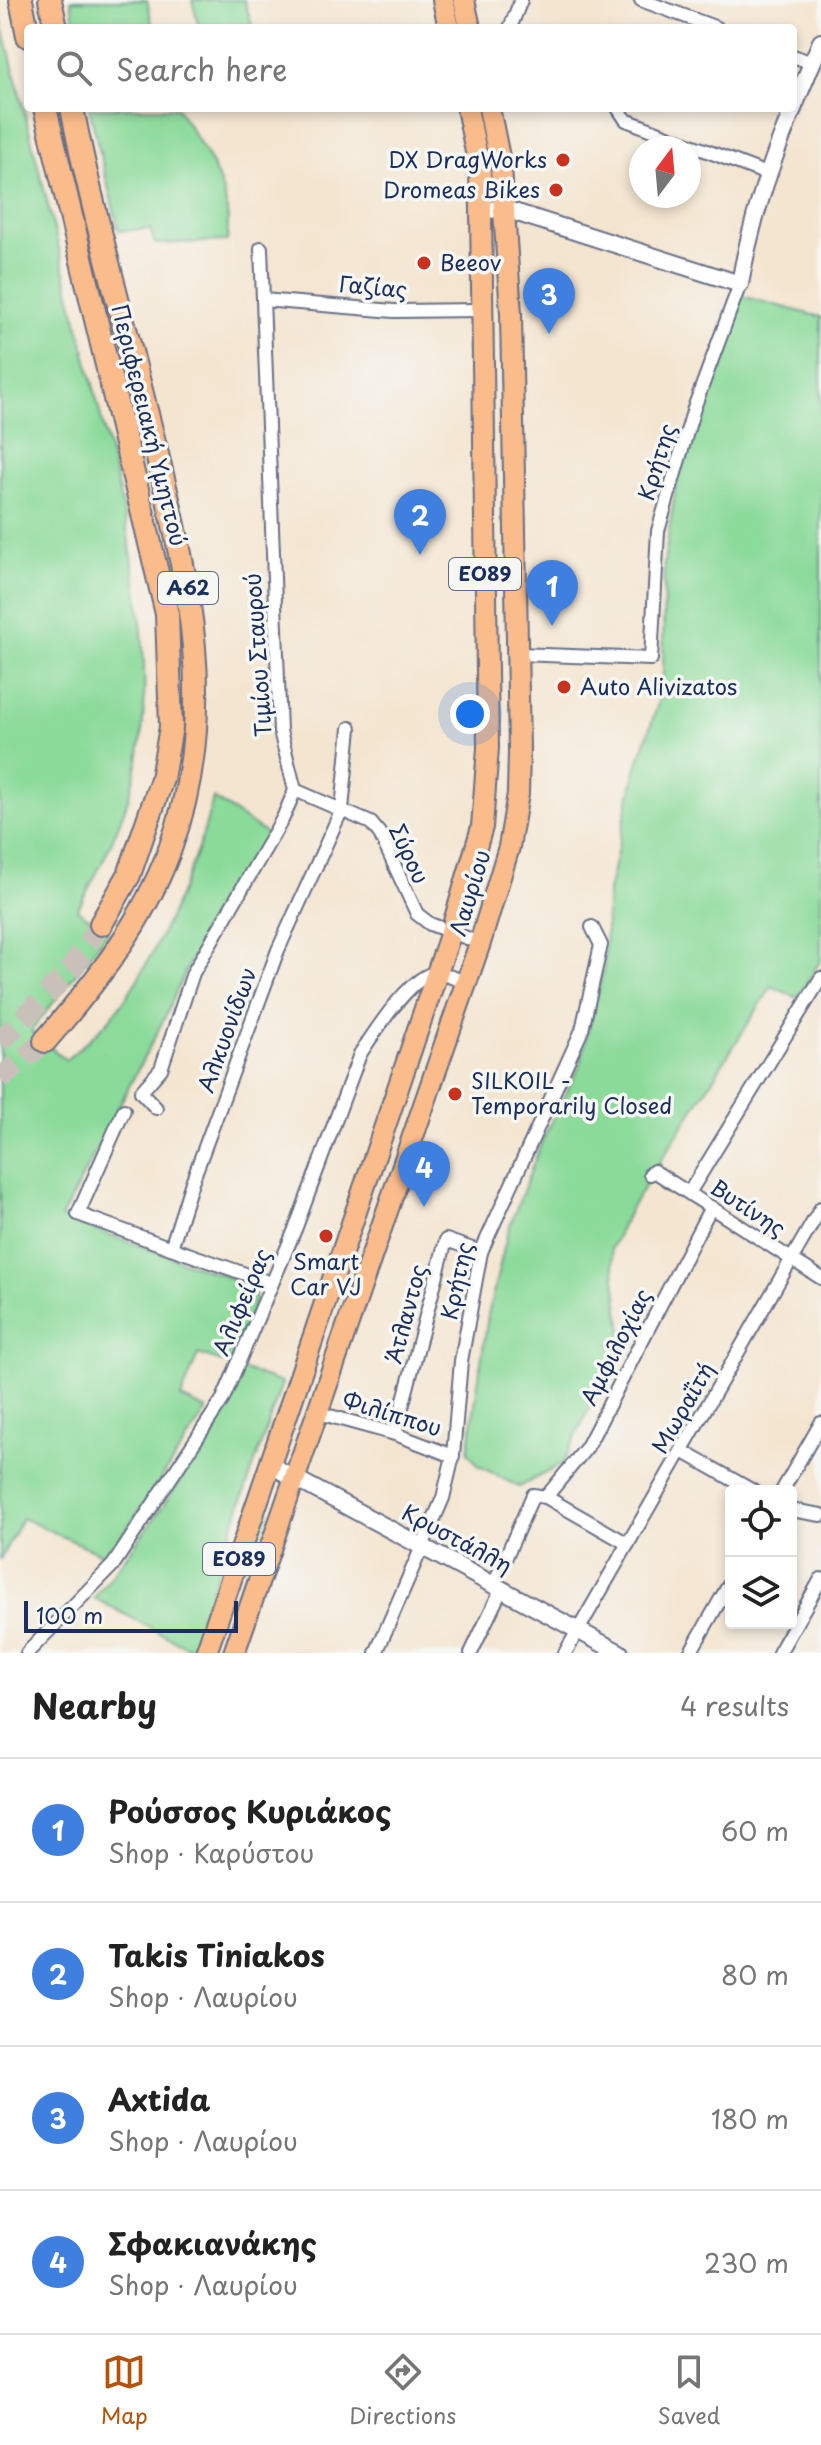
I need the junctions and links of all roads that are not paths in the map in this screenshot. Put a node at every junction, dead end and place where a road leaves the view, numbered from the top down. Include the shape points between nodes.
1 (50, 0) edge
2 (443, 0) edge
3 (464, 0) edge
4 (521, 0) edge
5 (641, 0) edge
6 (55, 24) edge
7 (448, 24) edge
8 (469, 24) edge
9 (512, 24) edge
10 (706, 24) edge
11 (821, 42) edge
12 (797, 57) edge
13 (812, 63) junction
14 (797, 100) edge
15 (46, 112) edge
16 (73, 112) edge
17 (468, 112) edge
18 (490, 112) edge
19 (621, 112) edge
20 (792, 112) edge
21 (767, 174) junction
22 (505, 209) junction
23 (481, 210) junction
24 (261, 248) dead end
25 (740, 284) junction
26 (263, 300) junction
27 (481, 310) junction
28 (518, 654) junction
29 (350, 728) dead end
30 (295, 790) junction
31 (342, 809) junction
32 (101, 924) tunnel mouth
33 (592, 927) dead end
34 (451, 932) junction
35 (480, 943) junction
36 (437, 973) junction
37 (821, 978) edge
38 (467, 983) junction
39 (45, 1041) tunnel mouth
40 (156, 1108) dead end
41 (124, 1110) dead end
42 (652, 1172) dead end
43 (689, 1193) junction
44 (711, 1207) junction
45 (821, 1208) edge
46 (171, 1248) junction
47 (481, 1252) junction
48 (792, 1260) junction
49 (821, 1278) edge
50 (271, 1283) junction
51 (319, 1413) junction
52 (821, 1423) edge
53 (395, 1434) junction
54 (682, 1451) junction
55 (453, 1456) junction
56 (272, 1466) junction
57 (296, 1479) junction
58 (742, 1485) edge
59 (785, 1485) edge
60 (546, 1497) junction
61 (797, 1511) edge
62 (821, 1515) edge
63 (628, 1544) junction
64 (424, 1546) junction
65 (821, 1579) edge
66 (498, 1586) junction
67 (725, 1592) edge
68 (580, 1629) junction
69 (27, 1653) edge
70 (206, 1653) edge
71 (234, 1653) edge
72 (376, 1653) edge
73 (471, 1653) edge
74 (565, 1653) edge
75 (620, 1653) edge
76 (690, 1653) edge
77 (779, 1653) edge

1 - 6 highway
2 - 7 main road
3 - 8 main road
4 - 9 street
5 - 10 street
11 - 13 street
12 - 13 street
13 - 14 street
15 - 32 highway, Περιφερειακή Υμηττού / Α62 via 167,614 171,727 162,779 129,875
16 - 39 highway, Περιφερειακή Υμηττού / Α62 via 177,537 196,640 196,686 185,794 161,872 122,946
17 - 23 main road, Λαυρίου / ΕΟ89 via 480,171
18 - 22 main road, Λαυρίου / ΕΟ89
19 - 21 street via 626,120
20 - 21 street
21 - 25 street via 749,230
22 - 23 street
22 - 25 street
22 - 28 main road, Λαυρίου / ΕΟ89
23 - 27 main road, Λαυρίου / ΕΟ89
24 - 26 street, Τιμίου Σταυρού
25 - 28 street, Κρήτης via 694,408 658,531 651,659
26 - 27 street, Γαζίας via 394,311
26 - 30 street, Τιμίου Σταυρού via 280,731
27 - 34 main road, Λαυρίου / ΕΟ89 via 487,792 480,837
28 - 35 main road, Λαυρίου / ΕΟ89 via 518,794 509,847
29 - 31 street, Αλκυονίδων
30 - 31 street, Σύρου
30 - 40 street via 193,973 161,1069 141,1092
31 - 34 street, Σύρου via 371,823 380,834 417,914
31 - 46 street, Αλκυονίδων via 278,950
33 - 47 street, Κρήτης via 601,945 582,1030
34 - 35 street, Σύρου
34 - 36 main road, Λαυρίου / ΕΟ89
35 - 38 main road, Λαυρίου / ΕΟ89
36 - 38 street
36 - 50 street, Αλιφείρας via 423,978 399,1001 360,1054
36 - 56 main road, Λαυρίου / ΕΟ89
37 - 43 street
38 - 51 main road, Λαυρίου / ΕΟ89
41 - 46 street via 78,1214
42 - 43 street, Βυτίνης
43 - 44 street, Βυτίνης
44 - 48 street, Βυτίνης
44 - 60 street, Αμφιλοχίας via 587,1447
45 - 48 street, Μωραΐτή
46 - 50 street
47 - 53 street, Άτλαντος via 446,1240
47 - 55 street, Κρήτης via 461,1361
48 - 49 street, Βυτίνης
48 - 54 street, Μωραΐτή
50 - 69 street, Αλιφείρας via 215,1413 113,1565
51 - 53 street, Φιλίππου
51 - 57 main road, Λαυρίου / ΕΟ89
52 - 59 street
53 - 55 street, Φιλίππου
54 - 58 street
54 - 63 street, Μωραΐτή
55 - 64 street, Κρήτης
56 - 57 street, Κρυστάλλη
56 - 70 main road, Λαυρίου / ΕΟ89
57 - 64 street, Κρυστάλλη
57 - 71 main road, Λαυρίου / ΕΟ89
60 - 63 street
60 - 66 street, Αμφιλοχίας via 533,1495
61 - 62 street
63 - 68 street, Μωραΐτή
64 - 66 street, Κρυστάλλη
64 - 72 street, Κρήτης
65 - 77 street
66 - 68 street, Κρυστάλλη
66 - 73 street
67 - 76 street
68 - 74 street, Μωραΐτή
68 - 75 street, Κρυστάλλη

